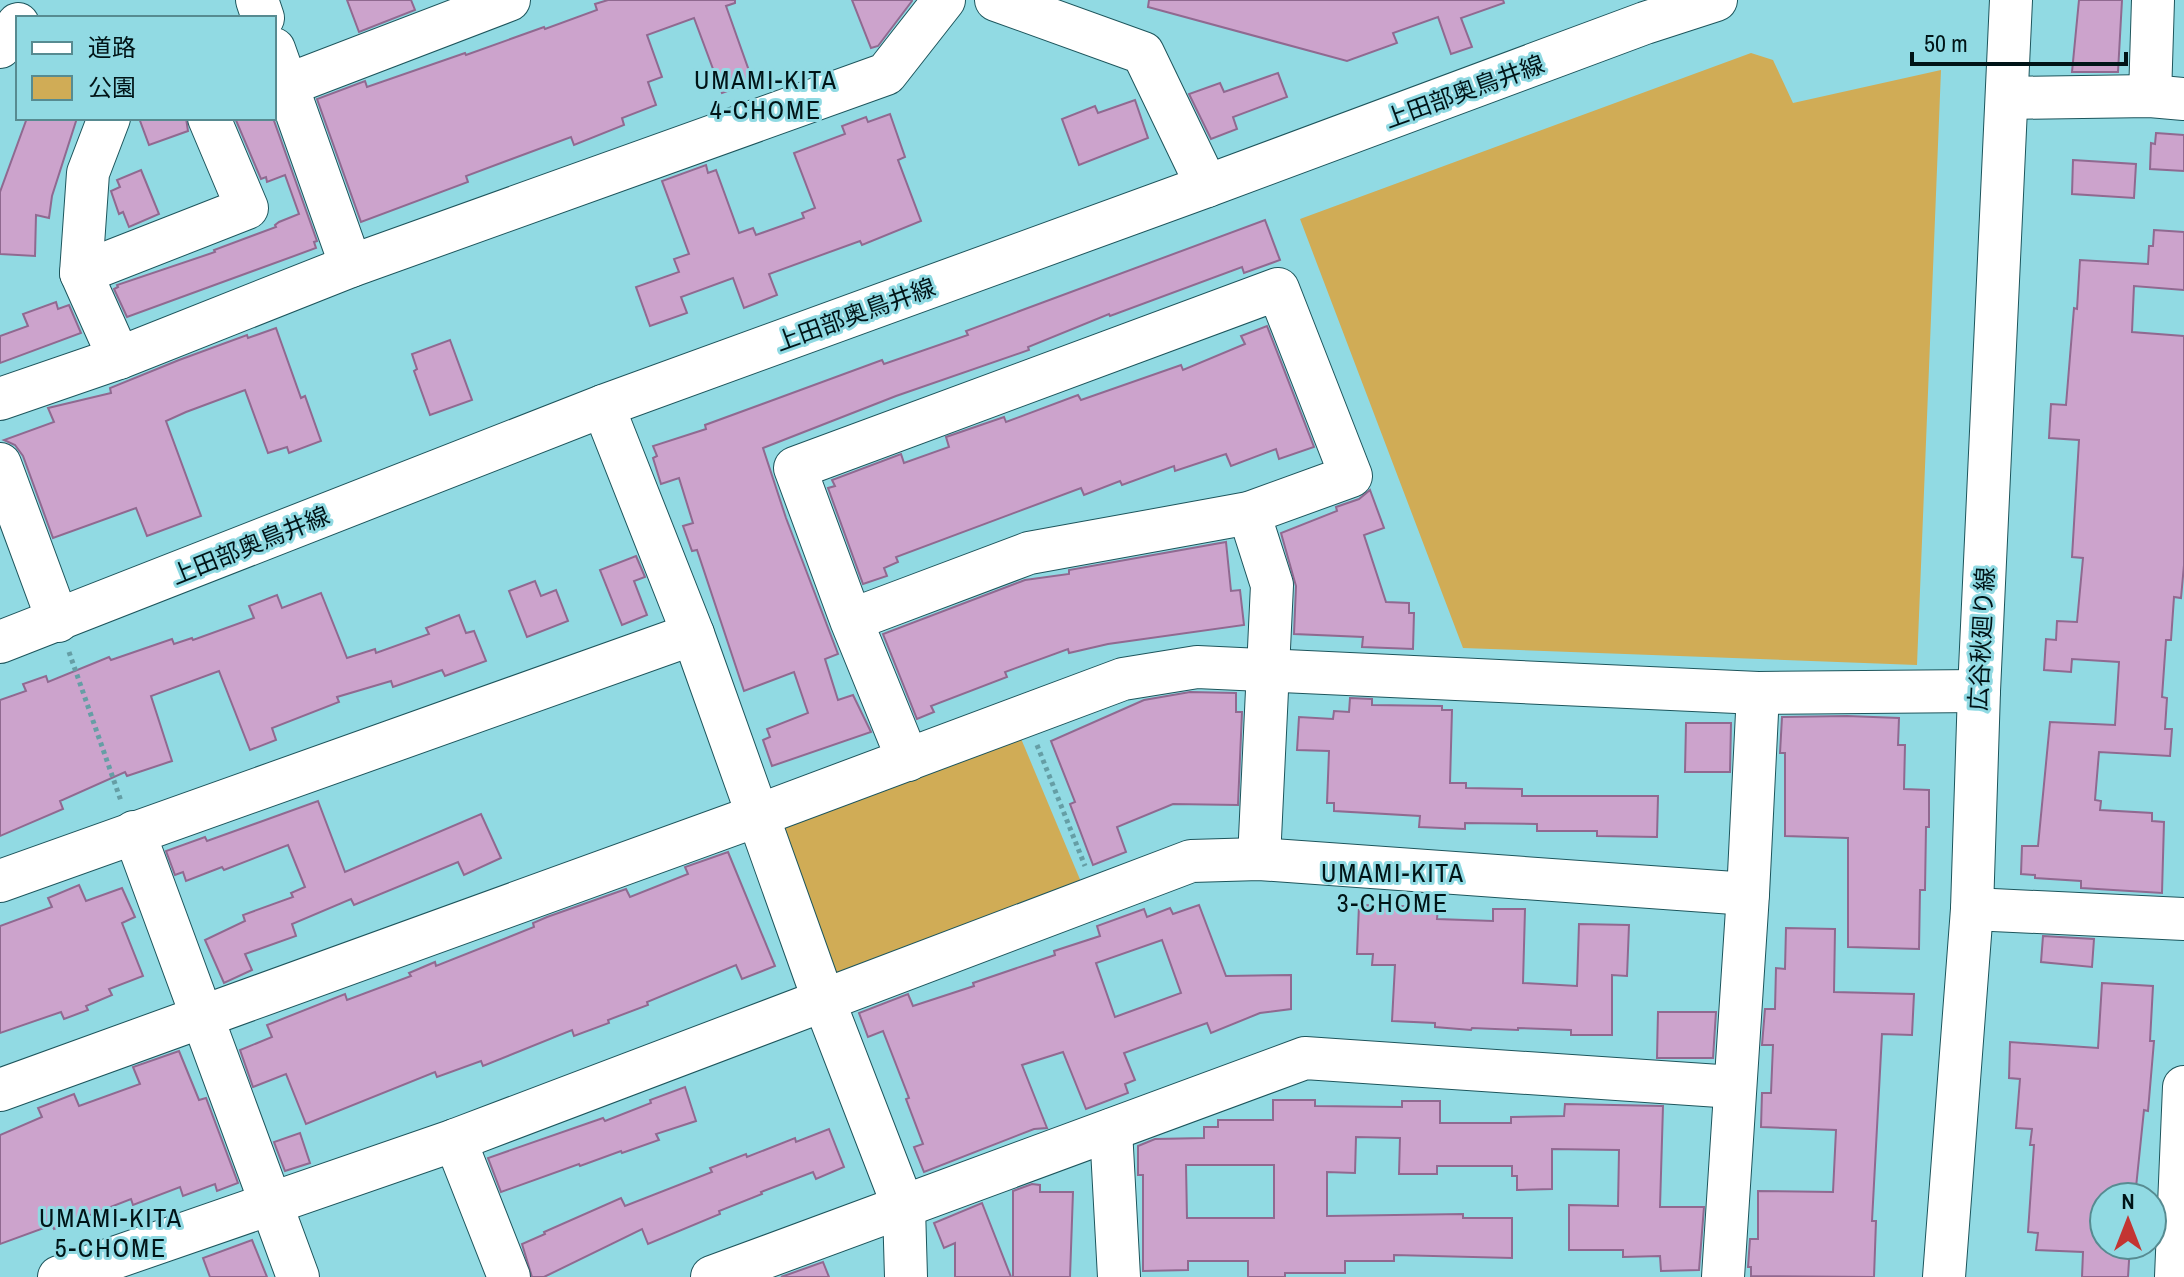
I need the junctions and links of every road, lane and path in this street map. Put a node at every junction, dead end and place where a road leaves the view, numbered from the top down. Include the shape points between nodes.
1 (509, 0) edge
2 (944, 0) edge
3 (996, 0) edge
4 (1716, 0) edge
5 (2011, 0) edge
6 (2153, 0) edge
7 (1642, 12) edge
8 (16, 27) edge
9 (0, 47) edge
10 (280, 67) edge
11 (2007, 98) junction
12 (2167, 98) edge
13 (108, 120) edge
14 (210, 120) edge
15 (1207, 186) junction
16 (351, 266) junction
17 (81, 273) junction
18 (119, 358) junction
19 (0, 399) edge
20 (603, 406) junction
21 (0, 464) edge
22 (1249, 513) junction
23 (851, 620) junction
24 (58, 621) junction
25 (693, 634) junction
26 (0, 642) edge
27 (1270, 668) junction
28 (1979, 691) junction
29 (1758, 693) junction
30 (1026, 716) junction
31 (908, 760) junction
32 (759, 815) junction
33 (134, 832) junction
34 (1259, 859) junction
35 (0, 881) edge
36 (1748, 894) junction
37 (1097, 897) junction
38 (1972, 909) junction
39 (2184, 919) edge
40 (824, 1001) junction
41 (203, 1018) junction
42 (1734, 1087) junction
43 (2184, 1087) edge
44 (0, 1090) edge
45 (1111, 1130) junction
46 (455, 1140) junction
47 (272, 1203) junction
48 (904, 1208) junction
49 (77, 1274) edge
50 (298, 1277) edge
51 (509, 1277) edge
52 (712, 1277) edge
53 (906, 1277) edge
54 (1119, 1277) edge
55 (1723, 1277) edge
56 (1944, 1277) edge
57 (2176, 1277) edge

1 - 10 street
2 - 16 street via 886,74
3 - 15 street via 1143,53
4 - 7 street, 上田部奥鳥井線
5 - 11 street, 広谷秋廻り線
6 - 12 street
7 - 15 street, 上田部奥鳥井線
8 - 9 street
10 - 16 street
11 - 12 street
11 - 28 street, 広谷秋廻り線
13 - 17 street via 88,173
14 - 17 street via 247,208
15 - 20 street, 上田部奥鳥井線
16 - 18 street
17 - 18 street
18 - 19 street
20 - 24 street, 上田部奥鳥井線
20 - 25 street
21 - 24 street
22 - 23 street via 1029,553
22 - 23 street via 1351,476 1278,289 795,468
22 - 27 street via 1272,585
23 - 31 street
24 - 26 street, 上田部奥鳥井線
24 - 33 path
25 - 32 street
25 - 33 street
27 - 29 street
27 - 30 street via 1197,667 1123,679
27 - 34 street
28 - 29 street
28 - 38 street, 広谷秋廻り線
29 - 36 street
30 - 31 street
30 - 37 path
31 - 32 street
32 - 40 street
32 - 41 street
33 - 35 street
33 - 41 street
34 - 36 street
34 - 37 street via 1191,861
36 - 42 street
37 - 40 street
38 - 39 street
38 - 56 street, 広谷秋廻り線
40 - 46 street
40 - 48 street
41 - 44 street
41 - 47 street
42 - 45 street via 1305,1058
42 - 55 street
43 - 57 street
45 - 48 street
45 - 54 street
46 - 47 street
46 - 51 street
47 - 49 street
47 - 50 street
48 - 52 street
48 - 53 street

